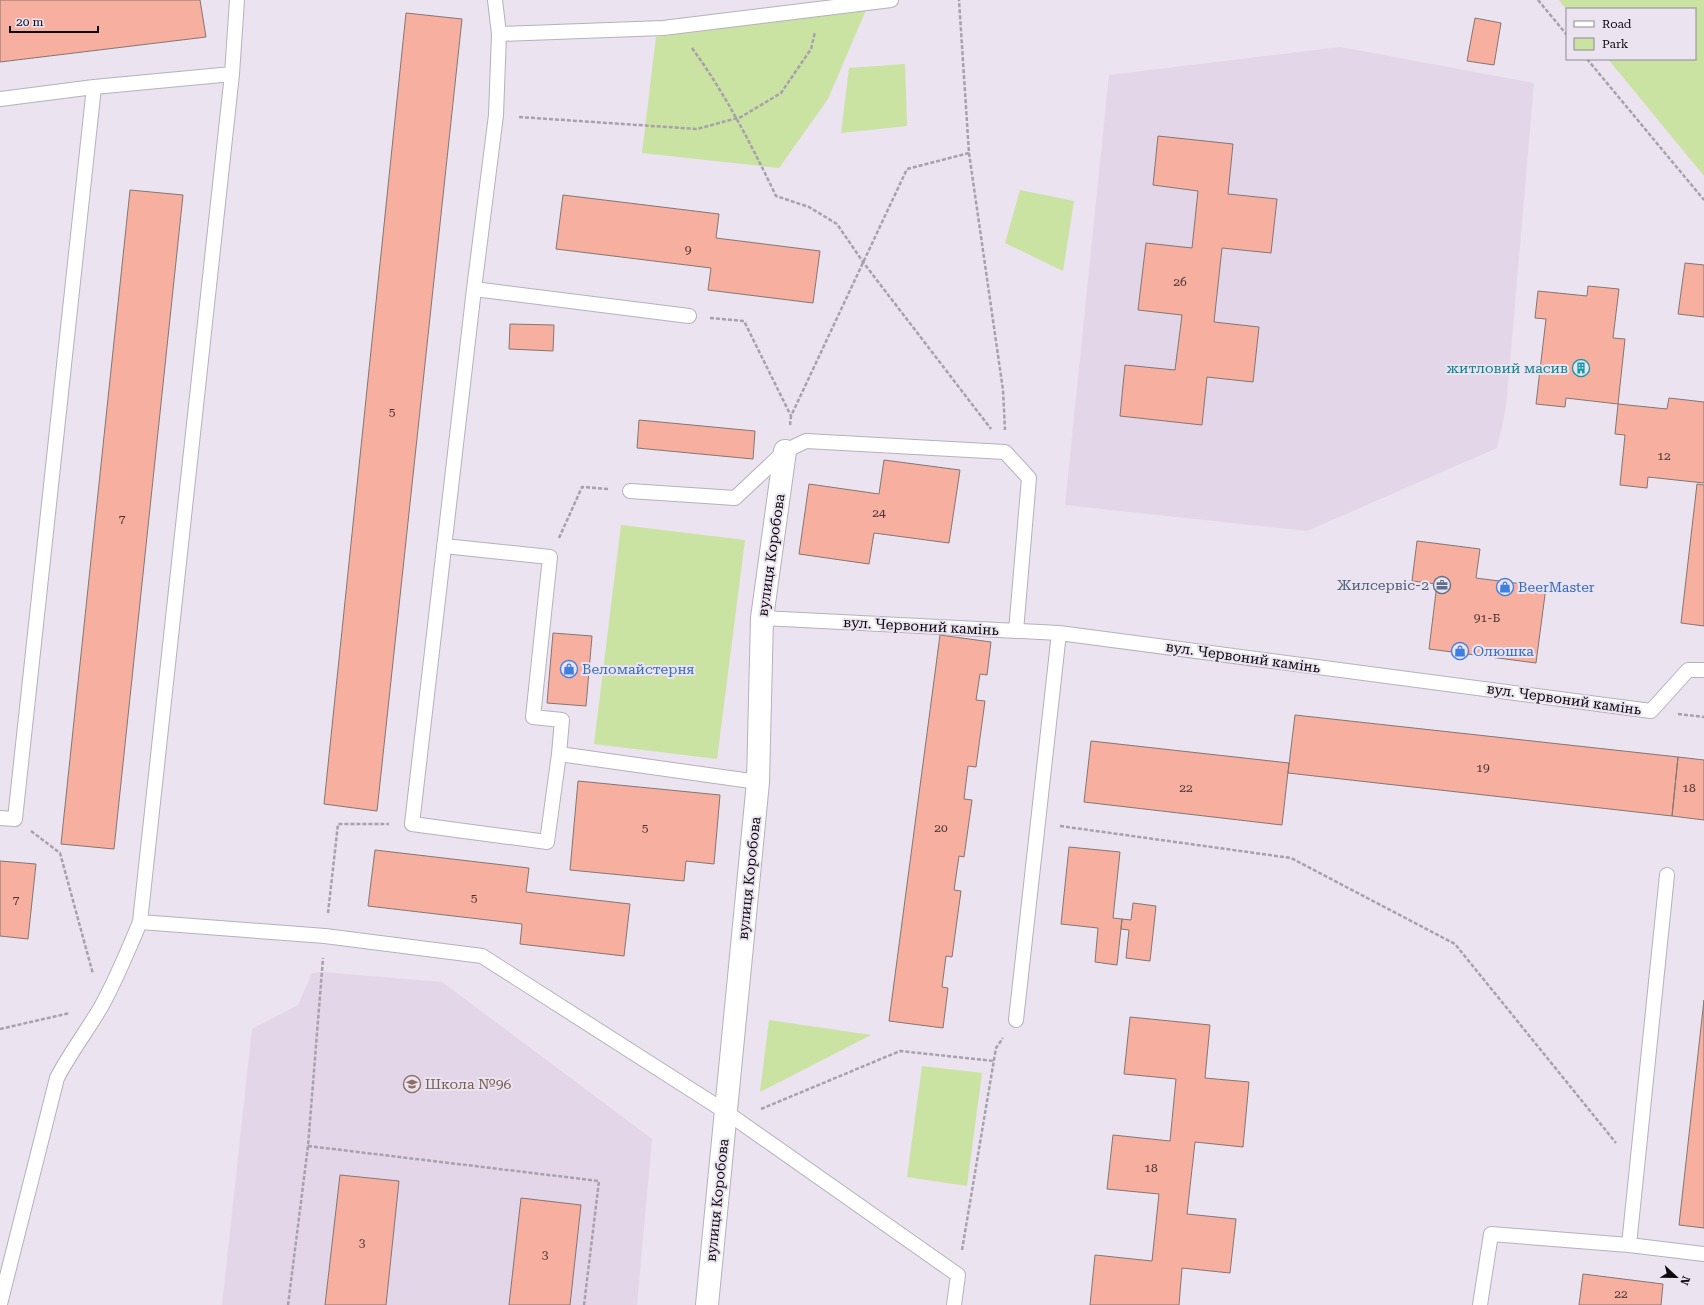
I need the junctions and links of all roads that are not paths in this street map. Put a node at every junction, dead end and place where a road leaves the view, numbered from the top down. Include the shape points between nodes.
1 (237, 0) edge
2 (495, 0) edge
3 (891, 0) edge
4 (499, 34) junction
5 (232, 74) junction
6 (94, 87) junction
7 (0, 99) edge
8 (474, 289) junction
9 (689, 316) road end
10 (785, 451) junction
11 (630, 491) road end
12 (444, 546) junction
13 (762, 618) junction
14 (1016, 631) junction
15 (1059, 633) junction
16 (1704, 670) edge
17 (558, 754) junction
18 (758, 782) junction
19 (0, 818) edge
20 (1667, 875) dead end
21 (140, 922) junction
22 (1016, 1020) road end
23 (731, 1116) junction
24 (1629, 1245) junction
25 (1704, 1254) edge
26 (0, 1299) edge
27 (707, 1305) edge
28 (954, 1305) edge
29 (1480, 1305) edge

1 - 5 lane
2 - 4 lane
3 - 4 lane via 678,26
4 - 8 lane via 496,115
5 - 6 lane
5 - 21 lane
6 - 7 lane
6 - 19 lane via 15,819
8 - 9 lane
8 - 12 lane
10 - 11 lane via 735,498
10 - 13 street, вулиця Коробова
10 - 14 lane via 806,441 1006,450 1029,478
12 - 17 lane via 550,557 533,717 562,720
12 - 17 lane via 412,824 547,842
13 - 14 lane, вул. Червоний камінь
13 - 18 street, вулиця Коробова
14 - 15 lane, вул. Червоний камінь
15 - 16 lane, вул. Червоний камінь via 1651,711 1688,670
15 - 22 lane
17 - 18 lane
18 - 23 street, вулиця Коробова
20 - 24 lane
21 - 23 lane via 325,936 482,956
21 - 26 lane via 101,1006 55,1083
23 - 27 street, вулиця Коробова
23 - 28 lane via 958,1275
24 - 25 lane
24 - 29 lane via 1491,1234

